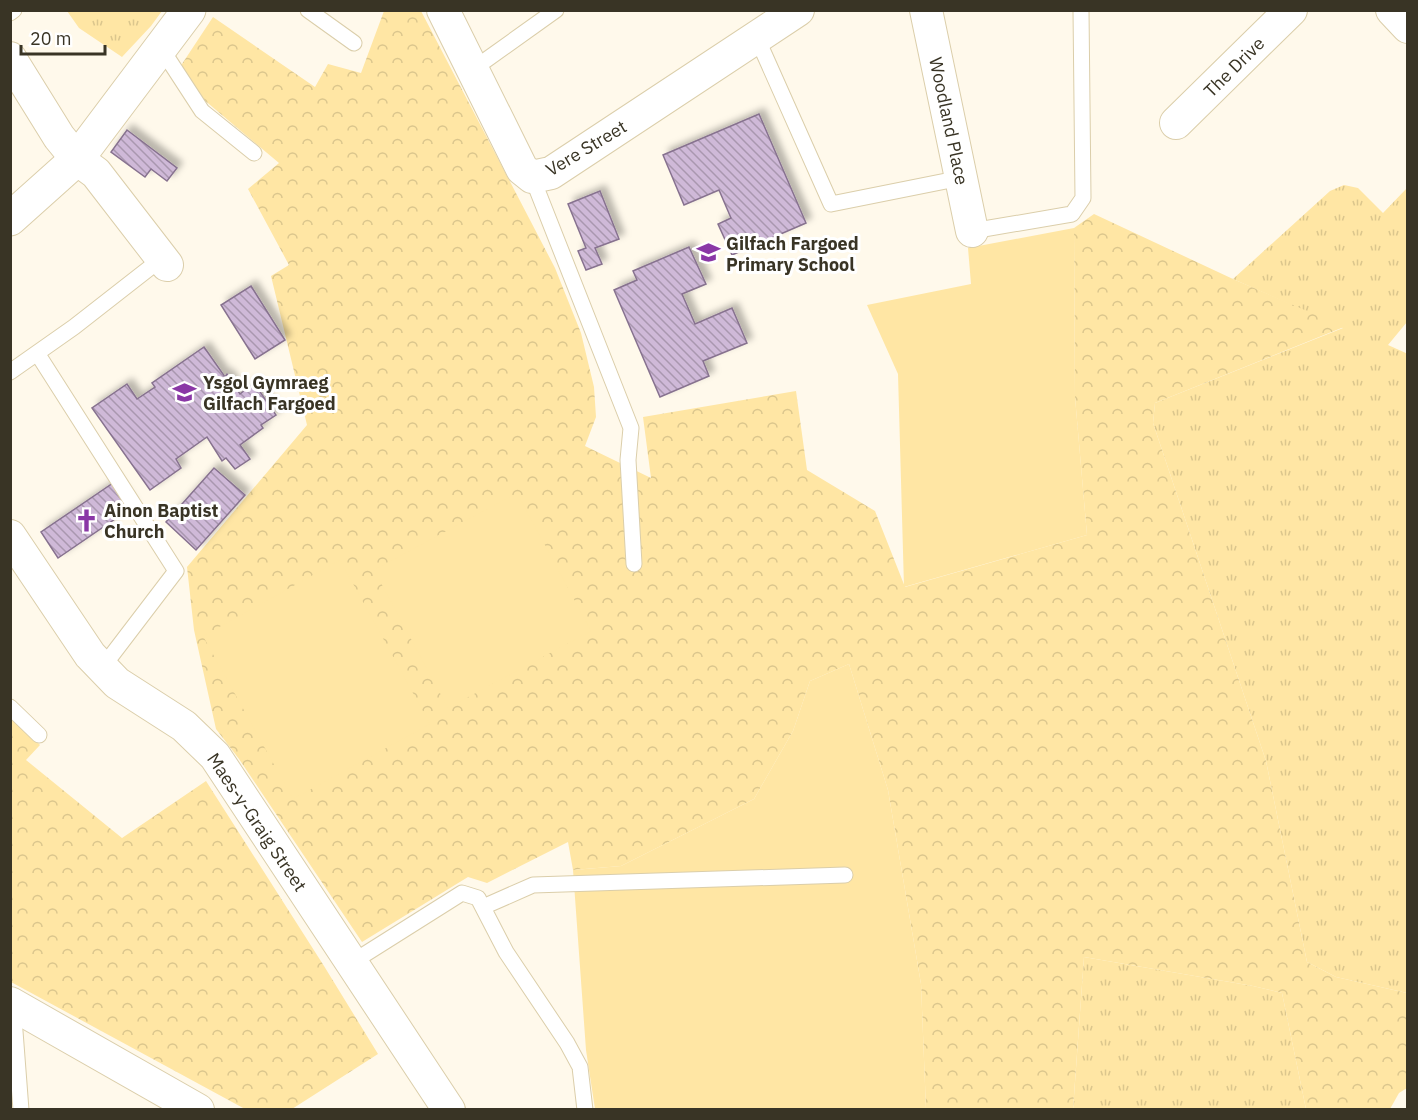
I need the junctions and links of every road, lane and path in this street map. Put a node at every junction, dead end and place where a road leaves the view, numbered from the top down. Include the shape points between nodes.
1 (189, 10) edge
2 (308, 10) edge
3 (443, 10) edge
4 (556, 10) edge
5 (798, 10) edge
6 (926, 10) edge
7 (1081, 10) edge
8 (1291, 10) edge
9 (1392, 10) edge
10 (1407, 27) edge
11 (757, 38) junction
12 (354, 43) dead end
13 (160, 48) junction
14 (472, 70) junction
15 (14, 72) edge
16 (1176, 123) dead end
17 (254, 153) dead end
18 (77, 159) junction
19 (532, 177) junction
20 (961, 178) junction
21 (10, 219) edge
22 (972, 231) joint
23 (164, 262) joint
24 (37, 353) junction
25 (10, 372) edge
26 (10, 536) edge
27 (634, 564) dead end
28 (102, 668) junction
29 (10, 707) edge
30 (39, 735) dead end
31 (845, 874) dead end
32 (483, 907) junction
33 (351, 963) junction
34 (11, 1004) edge
35 (21, 1110) edge
36 (198, 1110) edge
37 (449, 1110) edge
38 (585, 1110) edge

1 - 13 street
2 - 12 lane
3 - 14 street, Vere Street
4 - 14 lane
5 - 11 street, Vere Street
6 - 20 street, Woodland Place
7 - 22 lane via 1083,198 1072,214
8 - 16 street, The Drive
9 - 10 street
11 - 19 street, Vere Street via 551,174
11 - 20 lane via 831,204
13 - 17 lane via 202,111
13 - 18 street
14 - 19 street, Vere Street via 522,170
15 - 18 street
18 - 21 street
18 - 23 street via 96,173
19 - 27 lane via 631,428 628,460
20 - 22 street, Woodland Place
23 - 24 lane
24 - 25 lane
24 - 28 lane via 176,572
26 - 28 street, Maes-y-Graig Street
28 - 33 street, Maes-y-Graig Street via 117,683 184,726 215,756
29 - 30 lane
31 - 32 lane via 533,885
32 - 33 lane via 478,898 462,893
32 - 38 lane via 506,952 580,1067
33 - 37 street, Maes-y-Graig Street
34 - 35 lane
34 - 36 street

